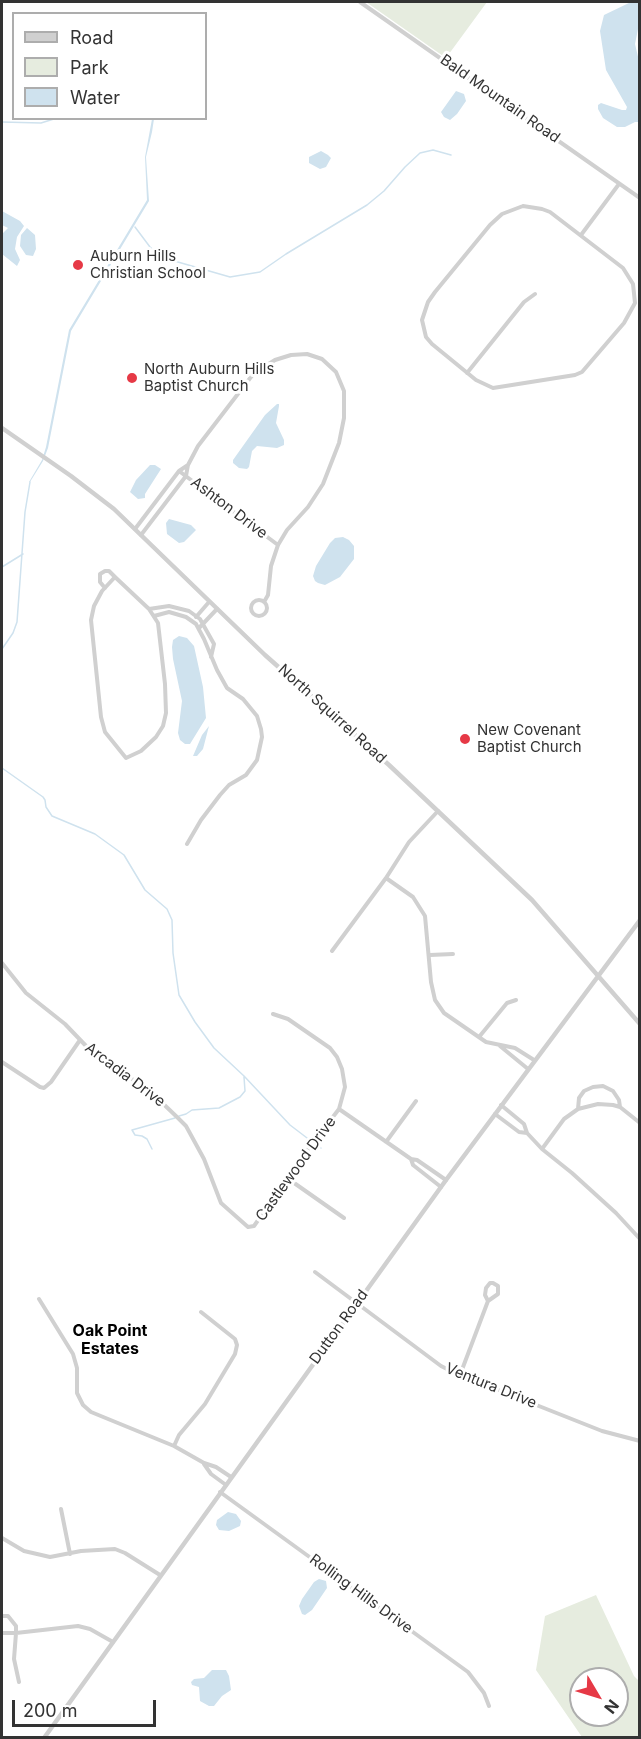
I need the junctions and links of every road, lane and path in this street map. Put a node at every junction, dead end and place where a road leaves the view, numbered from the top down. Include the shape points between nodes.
1 (360, 2) edge
2 (619, 184) junction
3 (639, 198) edge
4 (581, 235) junction
5 (535, 294) dead end
6 (467, 373) junction
7 (2, 428) edge
8 (188, 465) junction
9 (179, 471) junction
10 (186, 476) junction
11 (158, 499) junction
12 (165, 504) junction
13 (135, 529) junction
14 (141, 535) junction
15 (278, 545) junction
16 (115, 577) junction
17 (105, 588) junction
18 (210, 602) junction
19 (264, 602) junction
20 (149, 609) junction
21 (217, 609) junction
22 (154, 616) junction
23 (196, 616) junction
24 (192, 621) junction
25 (204, 623) junction
26 (199, 627) junction
27 (211, 658) junction
28 (438, 811) junction
29 (188, 844) dead end
30 (386, 878) junction
31 (639, 920) edge
32 (332, 951) dead end
33 (453, 954) dead end
34 (430, 955) junction
35 (2, 963) edge
36 (599, 976) junction
37 (516, 1000) dead end
38 (273, 1014) dead end
39 (639, 1024) edge
40 (479, 1037) junction
41 (80, 1041) junction
42 (500, 1046) junction
43 (534, 1060) junction
44 (2, 1062) edge
45 (528, 1069) junction
46 (416, 1101) dead end
47 (501, 1105) junction
48 (620, 1107) junction
49 (339, 1109) junction
50 (578, 1109) junction
51 (494, 1114) junction
52 (639, 1123) edge
53 (527, 1133) junction
54 (386, 1142) junction
55 (542, 1149) junction
56 (411, 1159) junction
57 (287, 1178) junction
58 (446, 1180) junction
59 (441, 1187) junction
60 (344, 1218) dead end
61 (252, 1227) joint
62 (639, 1239) edge
63 (315, 1272) dead end
64 (39, 1299) dead end
65 (488, 1301) junction
66 (357, 1303) junction
67 (201, 1312) dead end
68 (460, 1375) junction
69 (639, 1441) edge
70 (174, 1446) junction
71 (204, 1463) junction
72 (216, 1467) junction
73 (211, 1474) junction
74 (231, 1477) junction
75 (226, 1485) junction
76 (220, 1492) junction
77 (61, 1509) dead end
78 (2, 1538) edge
79 (70, 1554) junction
80 (160, 1575) junction
81 (2, 1616) edge
82 (2, 1633) edge
83 (16, 1633) junction
84 (113, 1642) junction
85 (19, 1682) dead end
86 (489, 1706) dead end
87 (44, 1737) edge

1 - 2 street, Bald Mountain Road
2 - 3 street, Bald Mountain Road
2 - 4 street
4 - 6 street via 550,212 531,206 511,209 490,225 435,292 422,320 426,337
4 - 6 street via 629,275 635,303 624,324 588,367 575,375 500,388 486,386
5 - 6 street via 524,302
7 - 13 street, North Squirrel Road via 105,501
8 - 9 street
8 - 10 street
8 - 15 street via 244,384 260,368 299,354 328,363 340,377 344,391 339,443 323,484
9 - 10 street, Ashton Drive
9 - 11 street
10 - 12 street
10 - 15 street, Ashton Drive
11 - 12 street
11 - 13 street
12 - 14 street
13 - 14 street, North Squirrel Road
14 - 18 street, North Squirrel Road
15 - 19 street
16 - 17 street
16 - 17 street via 105,570 100,574
16 - 20 street
17 - 22 street via 91,620 101,717 105,732 126,758 156,737 166,713 161,641
18 - 21 street, North Squirrel Road
18 - 23 street
19 - 19 street via 252,605 255,615 266,612
20 - 22 street
20 - 23 street via 169,606
21 - 25 street
21 - 28 street, North Squirrel Road
22 - 24 street via 169,612
23 - 24 street
23 - 25 street
24 - 26 street
25 - 26 street
25 - 27 street via 214,644
26 - 27 street
27 - 29 street via 227,688 243,699 260,722 262,737 257,760 246,775 220,795
28 - 30 street via 409,842
28 - 36 street, North Squirrel Road via 532,900
30 - 32 street
30 - 34 street via 420,906
31 - 36 street, Dutton Road
33 - 34 street
34 - 40 street via 435,1000 444,1013
35 - 41 street, Arcadia Drive via 26,993 60,1019
36 - 39 street, North Squirrel Road
36 - 43 street, Dutton Road
37 - 40 street via 507,1003
38 - 49 street via 288,1018 323,1041 337,1057 345,1087
40 - 42 street
41 - 44 street via 44,1088
41 - 61 street, Arcadia Drive via 153,1094 186,1126 221,1203
42 - 43 street via 515,1048
42 - 45 street
43 - 45 street, Dutton Road
45 - 47 street, Dutton Road
46 - 54 street
47 - 51 street, Dutton Road
47 - 53 street via 524,1124
48 - 50 street via 598,1104
48 - 50 street via 613,1091 603,1086 584,1091
48 - 52 street
49 - 54 street
49 - 57 street, Castlewood Drive
50 - 55 street via 564,1119
51 - 53 street via 519,1132
51 - 58 street, Dutton Road
53 - 55 street
54 - 56 street
55 - 62 street via 616,1213
56 - 58 street
56 - 59 street via 413,1165
57 - 60 street
57 - 61 street, Castlewood Drive
58 - 59 street, Dutton Road
59 - 66 street, Dutton Road
63 - 66 street, Ventura Drive
64 - 70 street via 73,1354 76,1393 83,1405 91,1412
65 - 65 street via 496,1298 499,1291 493,1283 486,1288
65 - 68 street
66 - 68 street, Ventura Drive via 441,1366
66 - 74 street, Dutton Road
67 - 70 street via 235,1339 237,1345 205,1404
68 - 69 street, Ventura Drive via 602,1431
70 - 71 street
71 - 72 street
71 - 73 street
72 - 73 street
72 - 74 street
73 - 75 street
74 - 75 street, Dutton Road
75 - 76 street, Dutton Road
76 - 80 street, Dutton Road
76 - 86 street, Rolling Hills Drive via 468,1672
77 - 79 street
78 - 79 street via 40,1556
79 - 80 street via 115,1549
80 - 84 street, Dutton Road
81 - 83 street via 8,1616
82 - 83 street
83 - 84 street via 78,1626
83 - 85 street via 14,1659
84 - 87 street, Dutton Road

